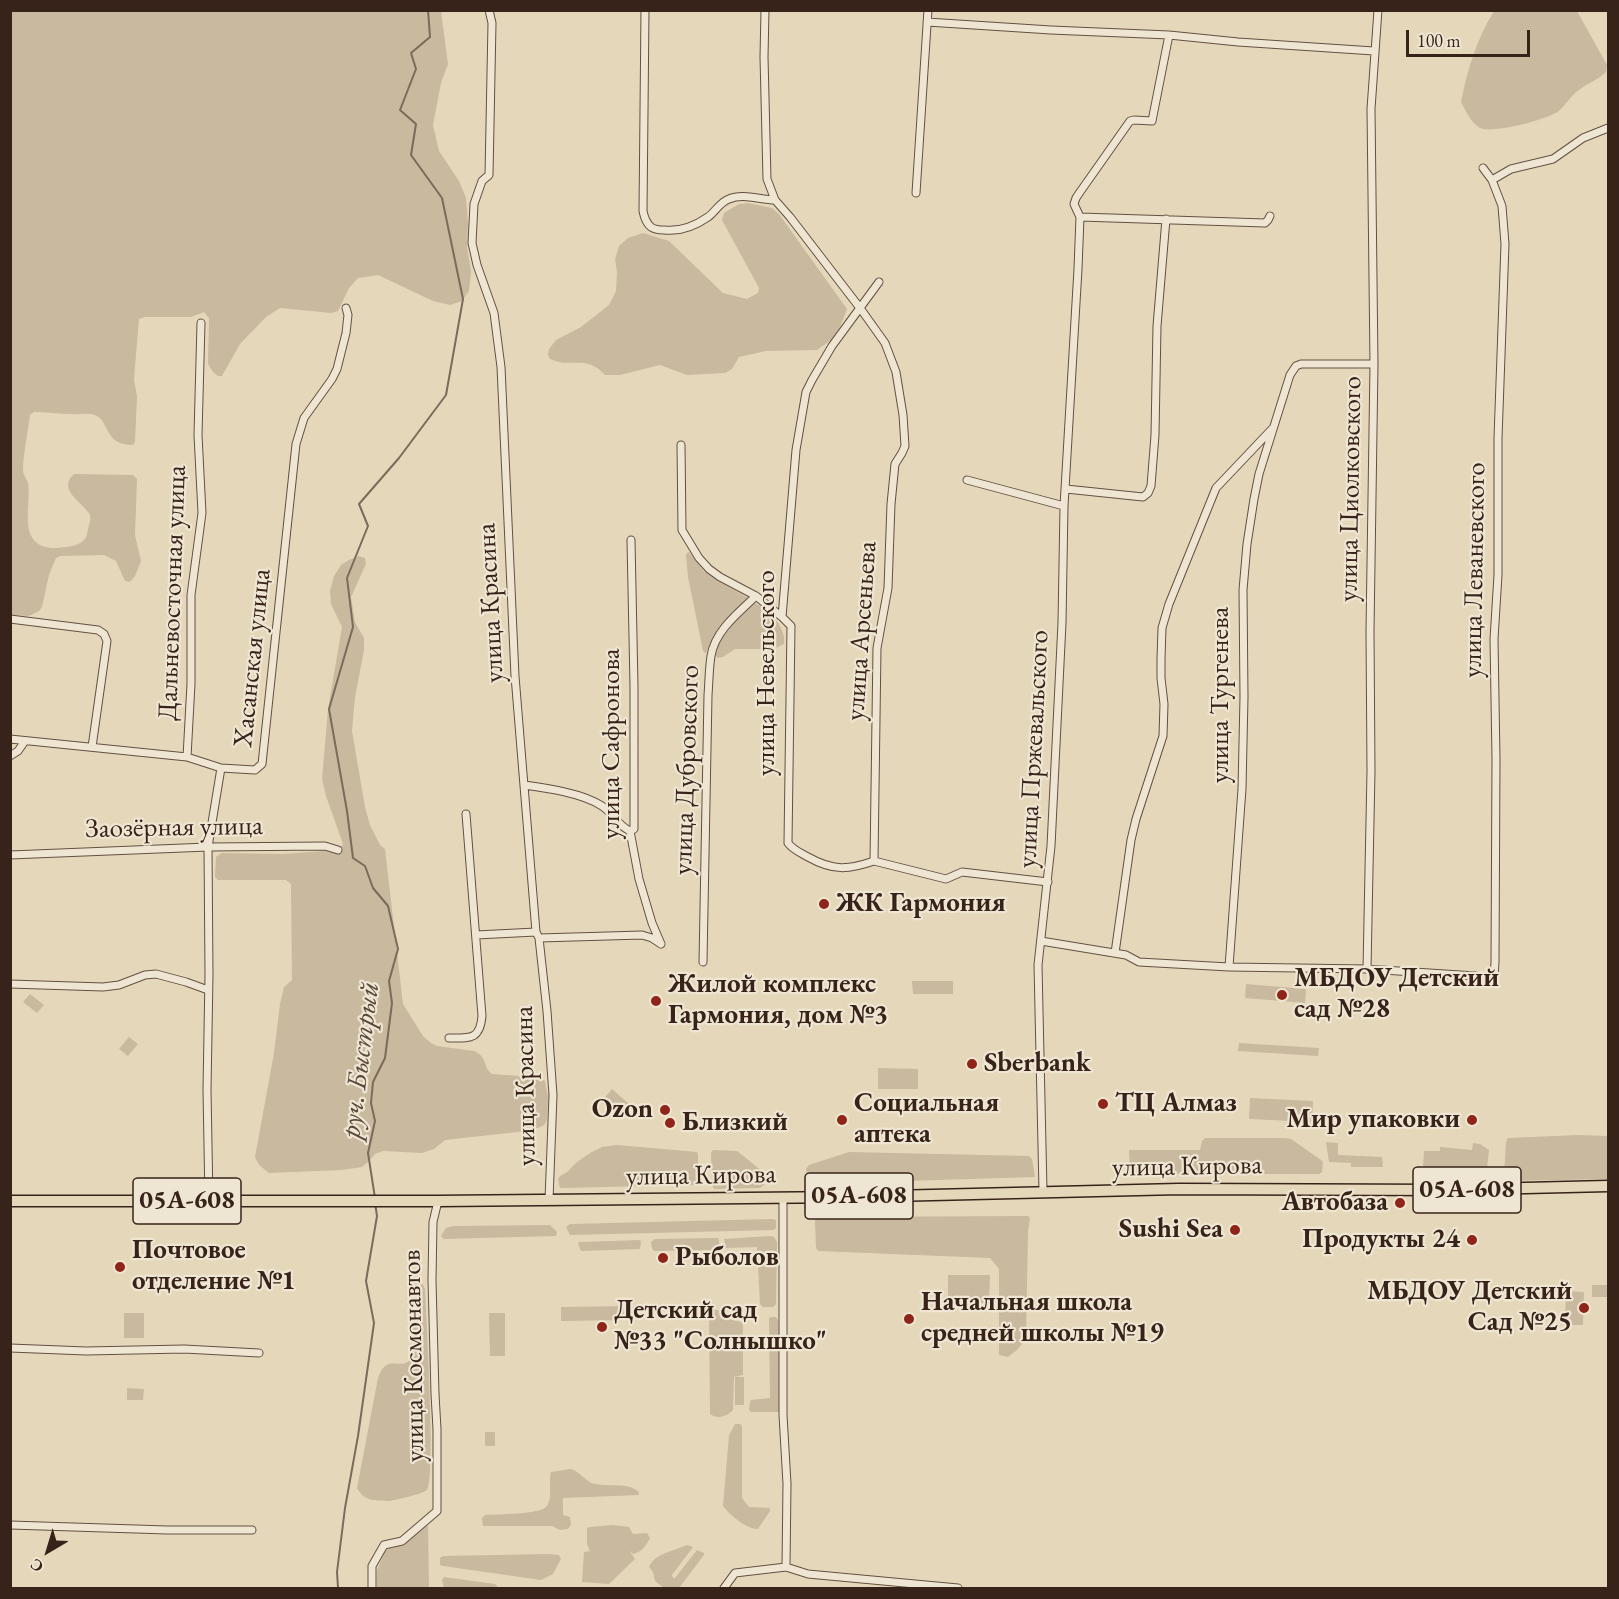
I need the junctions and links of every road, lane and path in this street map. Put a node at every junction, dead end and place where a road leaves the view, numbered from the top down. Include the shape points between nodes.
1 (489, 10) edge
2 (645, 10) edge
3 (765, 10) edge
4 (928, 10) edge
5 (1378, 10) edge
6 (927, 22) junction
7 (1169, 35) junction
8 (1374, 51) junction
9 (1608, 128) edge
10 (1483, 168) dead end
11 (1492, 180) junction
12 (916, 193) dead end
13 (775, 200) junction
14 (1270, 216) dead end
15 (1080, 217) junction
16 (1166, 219) junction
17 (879, 282) dead end
18 (346, 308) dead end
19 (860, 308) junction
20 (201, 323) dead end
21 (1374, 363) junction
22 (1274, 427) junction
23 (681, 445) dead end
24 (967, 480) dead end
25 (1066, 489) junction
26 (1064, 506) junction
27 (631, 540) dead end
28 (756, 596) junction
29 (782, 617) junction
30 (10, 619) edge
31 (10, 739) edge
32 (26, 741) junction
33 (92, 747) junction
34 (10, 756) edge
35 (187, 757) junction
36 (220, 768) junction
37 (524, 784) junction
38 (466, 814) dead end
39 (630, 831) junction
40 (208, 847) junction
41 (338, 850) dead end
42 (10, 855) edge
43 (874, 861) junction
44 (1048, 882) junction
45 (537, 935) junction
46 (476, 936) junction
47 (1041, 941) junction
48 (1115, 953) junction
49 (703, 962) dead end
50 (1229, 967) junction
51 (1367, 969) junction
52 (1476, 976) dead end
53 (1494, 978) dead end
54 (10, 984) edge
55 (208, 990) junction
56 (449, 1038) dead end
57 (1608, 1186) edge
58 (1043, 1191) junction
59 (783, 1197) junction
60 (549, 1200) junction
61 (10, 1201) edge
62 (209, 1201) junction
63 (438, 1201) junction
64 (10, 1348) edge
65 (259, 1353) dead end
66 (11, 1525) edge
67 (252, 1530) dead end
68 (786, 1567) junction
69 (372, 1588) edge
70 (724, 1588) edge
71 (958, 1588) edge

1 - 37 street, улица Красина via 489,175 484,178 474,204 472,243 494,313 501,368
2 - 13 street via 642,164 646,222 656,229 675,231 707,218 731,198
3 - 13 street via 766,170
4 - 6 street
5 - 8 street, улица Циолковского
6 - 7 street
6 - 12 street
7 - 8 street
7 - 15 street, улица Пржевальского via 1152,121 1130,122 1076,198 1074,204
8 - 21 street, улица Циолковского
9 - 11 street via 1583,138 1553,159 1511,169
10 - 11 street, улица Леваневского
11 - 53 street, улица Леваневского via 1502,206 1505,244 1494,639
13 - 19 street
14 - 16 street via 1264,222
15 - 16 street
15 - 25 street, улица Пржевальского
16 - 25 street via 1156,326 1151,486 1143,497
17 - 19 street
18 - 36 street, Хасанская улица via 346,333 338,369 304,418 296,444 262,764 255,770
19 - 29 street, улица Невельского via 821,363 806,392 796,450
19 - 43 street, улица Арсеньева via 885,343 896,372 905,446 895,464 888,588 877,648
20 - 35 street, Дальневосточная улица via 198,435 202,513 190,612
21 - 22 street, улица Тургенева via 1296,366
21 - 51 street, улица Циолковского
22 - 48 street via 1216,489 1169,604 1162,628 1163,736 1131,840
22 - 50 street, улица Тургенева via 1254,499 1243,590 1242,789
23 - 28 street via 682,530 709,569
24 - 26 street
25 - 26 street, улица Пржевальского
26 - 44 street, улица Пржевальского
27 - 39 street, улица Сафронова via 634,828
28 - 29 street
28 - 49 street, улица Дубровского via 716,639 711,655
29 - 43 street, улица Невельского via 791,626 788,843 831,867 851,868
30 - 33 street via 98,630 104,634 107,641
31 - 32 street
32 - 33 street
32 - 34 street
33 - 35 street
35 - 36 street
36 - 40 street, Хасанская улица
37 - 39 street via 593,801
37 - 45 street, улица Красина
38 - 46 street
39 - 45 street, улица Сафронова via 639,879 661,944 642,934
40 - 41 street, Заозёрная улица via 325,846
40 - 42 street, Заозёрная улица
40 - 55 street, Хасанская улица
43 - 44 street via 946,879 962,872
44 - 47 street, улица Пржевальского
45 - 46 street
45 - 60 street, улица Красина via 553,1095
46 - 56 street via 481,1026 470,1038
47 - 48 street
47 - 58 street, улица Пржевальского via 1038,991
48 - 50 street via 1139,962
50 - 51 street
51 - 52 street
54 - 55 street via 103,987 156,974
55 - 62 street, Хасанская улица
57 - 58 main road, улица Кирова / 05А-608
58 - 59 main road, улица Кирова / 05А-608
59 - 60 main road, улица Кирова / 05А-608
59 - 68 street
60 - 63 main road, улица Кирова / 05А-608
61 - 62 main road, улица Кирова / 05А-608
62 - 63 main road, улица Кирова / 05А-608
63 - 69 street, улица Космонавтов via 432,1280 437,1511 402,1541 384,1545 372,1566
64 - 65 street
66 - 67 street
68 - 70 street via 735,1573
68 - 71 street via 808,1574

